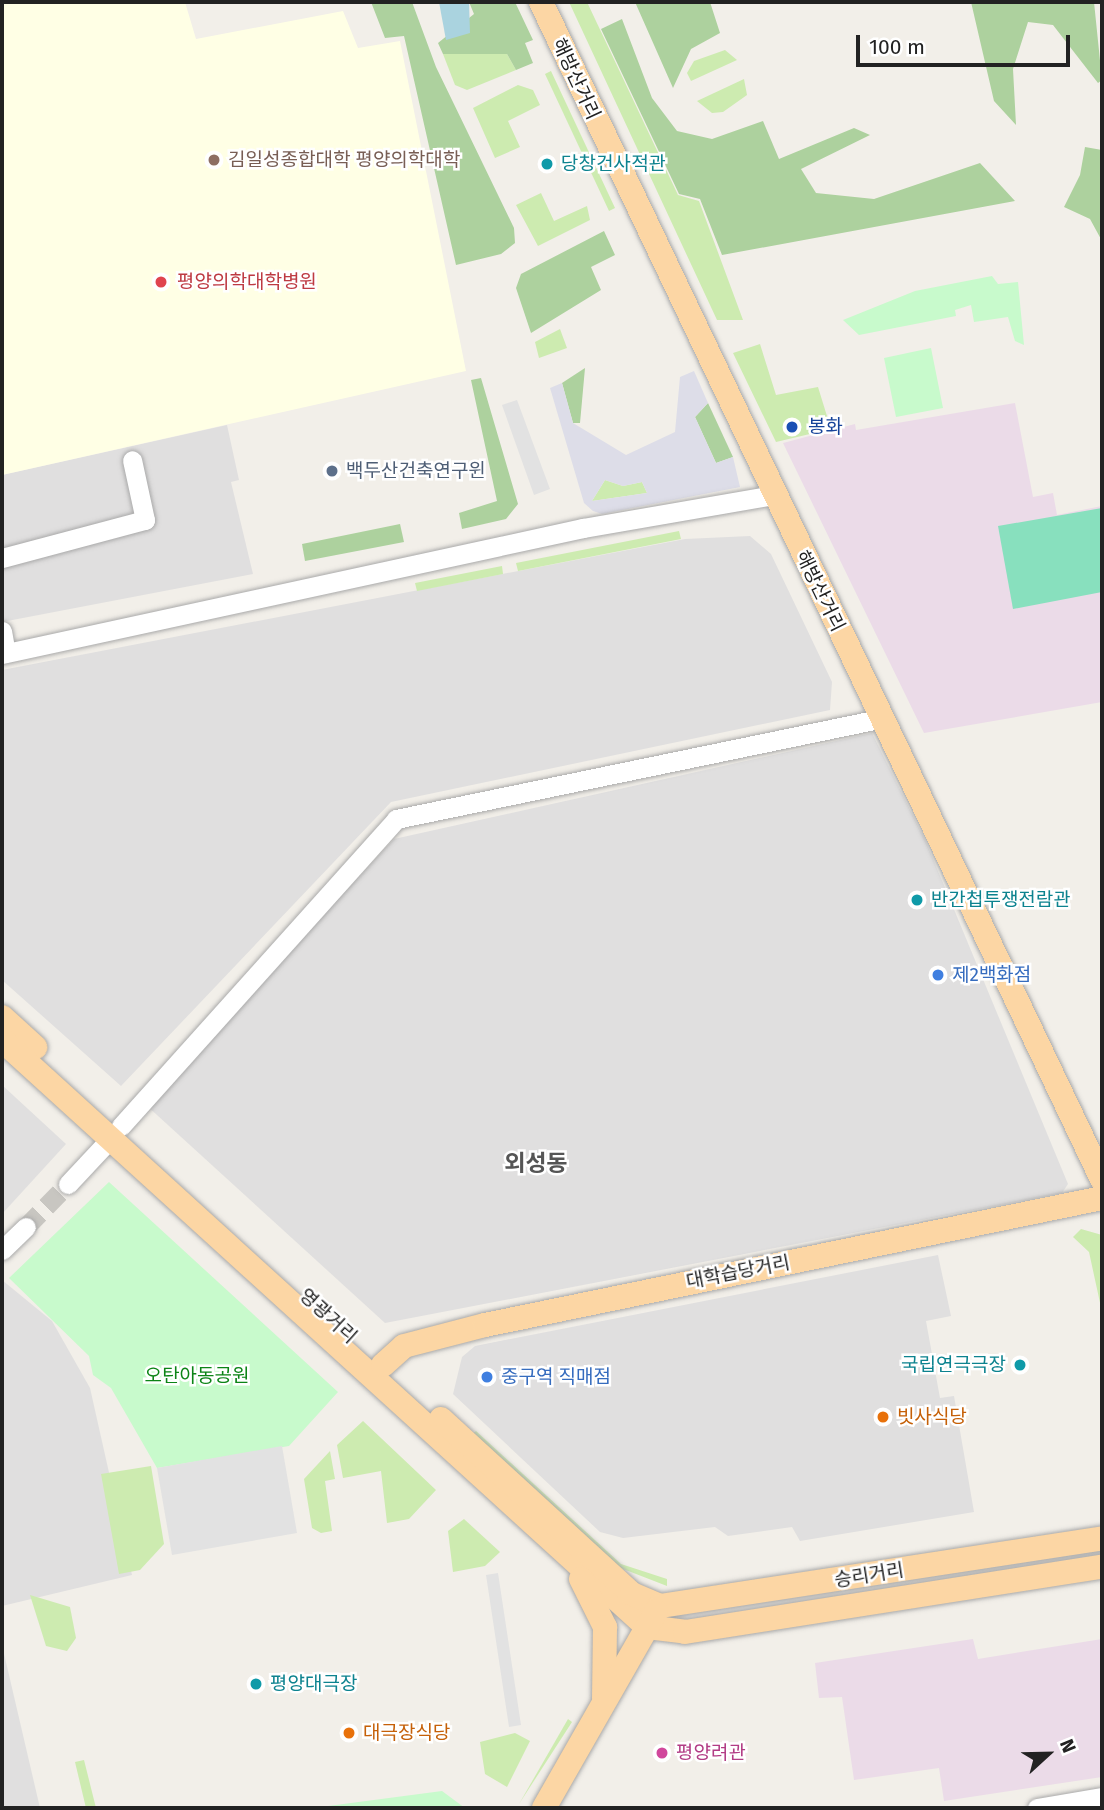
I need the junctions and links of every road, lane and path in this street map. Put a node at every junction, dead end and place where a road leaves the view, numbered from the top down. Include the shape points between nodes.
1 (541, 2) edge
2 (132, 460) dead end
3 (775, 495) junction
4 (2, 558) edge
5 (2, 631) edge
6 (4, 653) edge
7 (881, 719) junction
8 (2, 1017) edge
9 (2, 1040) edge
10 (116, 1132) junction
11 (1102, 1179) edge
12 (68, 1184) tunnel mouth
13 (1102, 1198) edge
14 (26, 1227) tunnel mouth
15 (2, 1250) edge
16 (383, 1365) junction
17 (1102, 1538) edge
18 (558, 1552) junction
19 (1102, 1567) edge
20 (653, 1616) junction
21 (603, 1709) junction
22 (1102, 1797) edge
23 (544, 1808) edge
24 (1037, 1808) edge

1 - 3 main road, 해방산거리
2 - 4 street via 145,520
3 - 6 street via 583,528
3 - 7 main road, 해방산거리
5 - 6 street
7 - 10 street via 396,819
7 - 11 main road, 해방산거리
8 - 10 main road, 영광거리
9 - 10 main road, 영광거리
10 - 12 street
10 - 16 main road, 영광거리
10 - 18 main road, 영광거리
13 - 16 main road, 대학습당거리 via 485,1325 404,1346
14 - 15 street
16 - 20 main road, 영광거리
17 - 20 main road, 승리거리
18 - 20 main road, 영광거리
18 - 21 main road via 586,1585 605,1627
19 - 20 main road, 승리거리 via 685,1632
20 - 21 main road
21 - 23 main road
22 - 24 street

